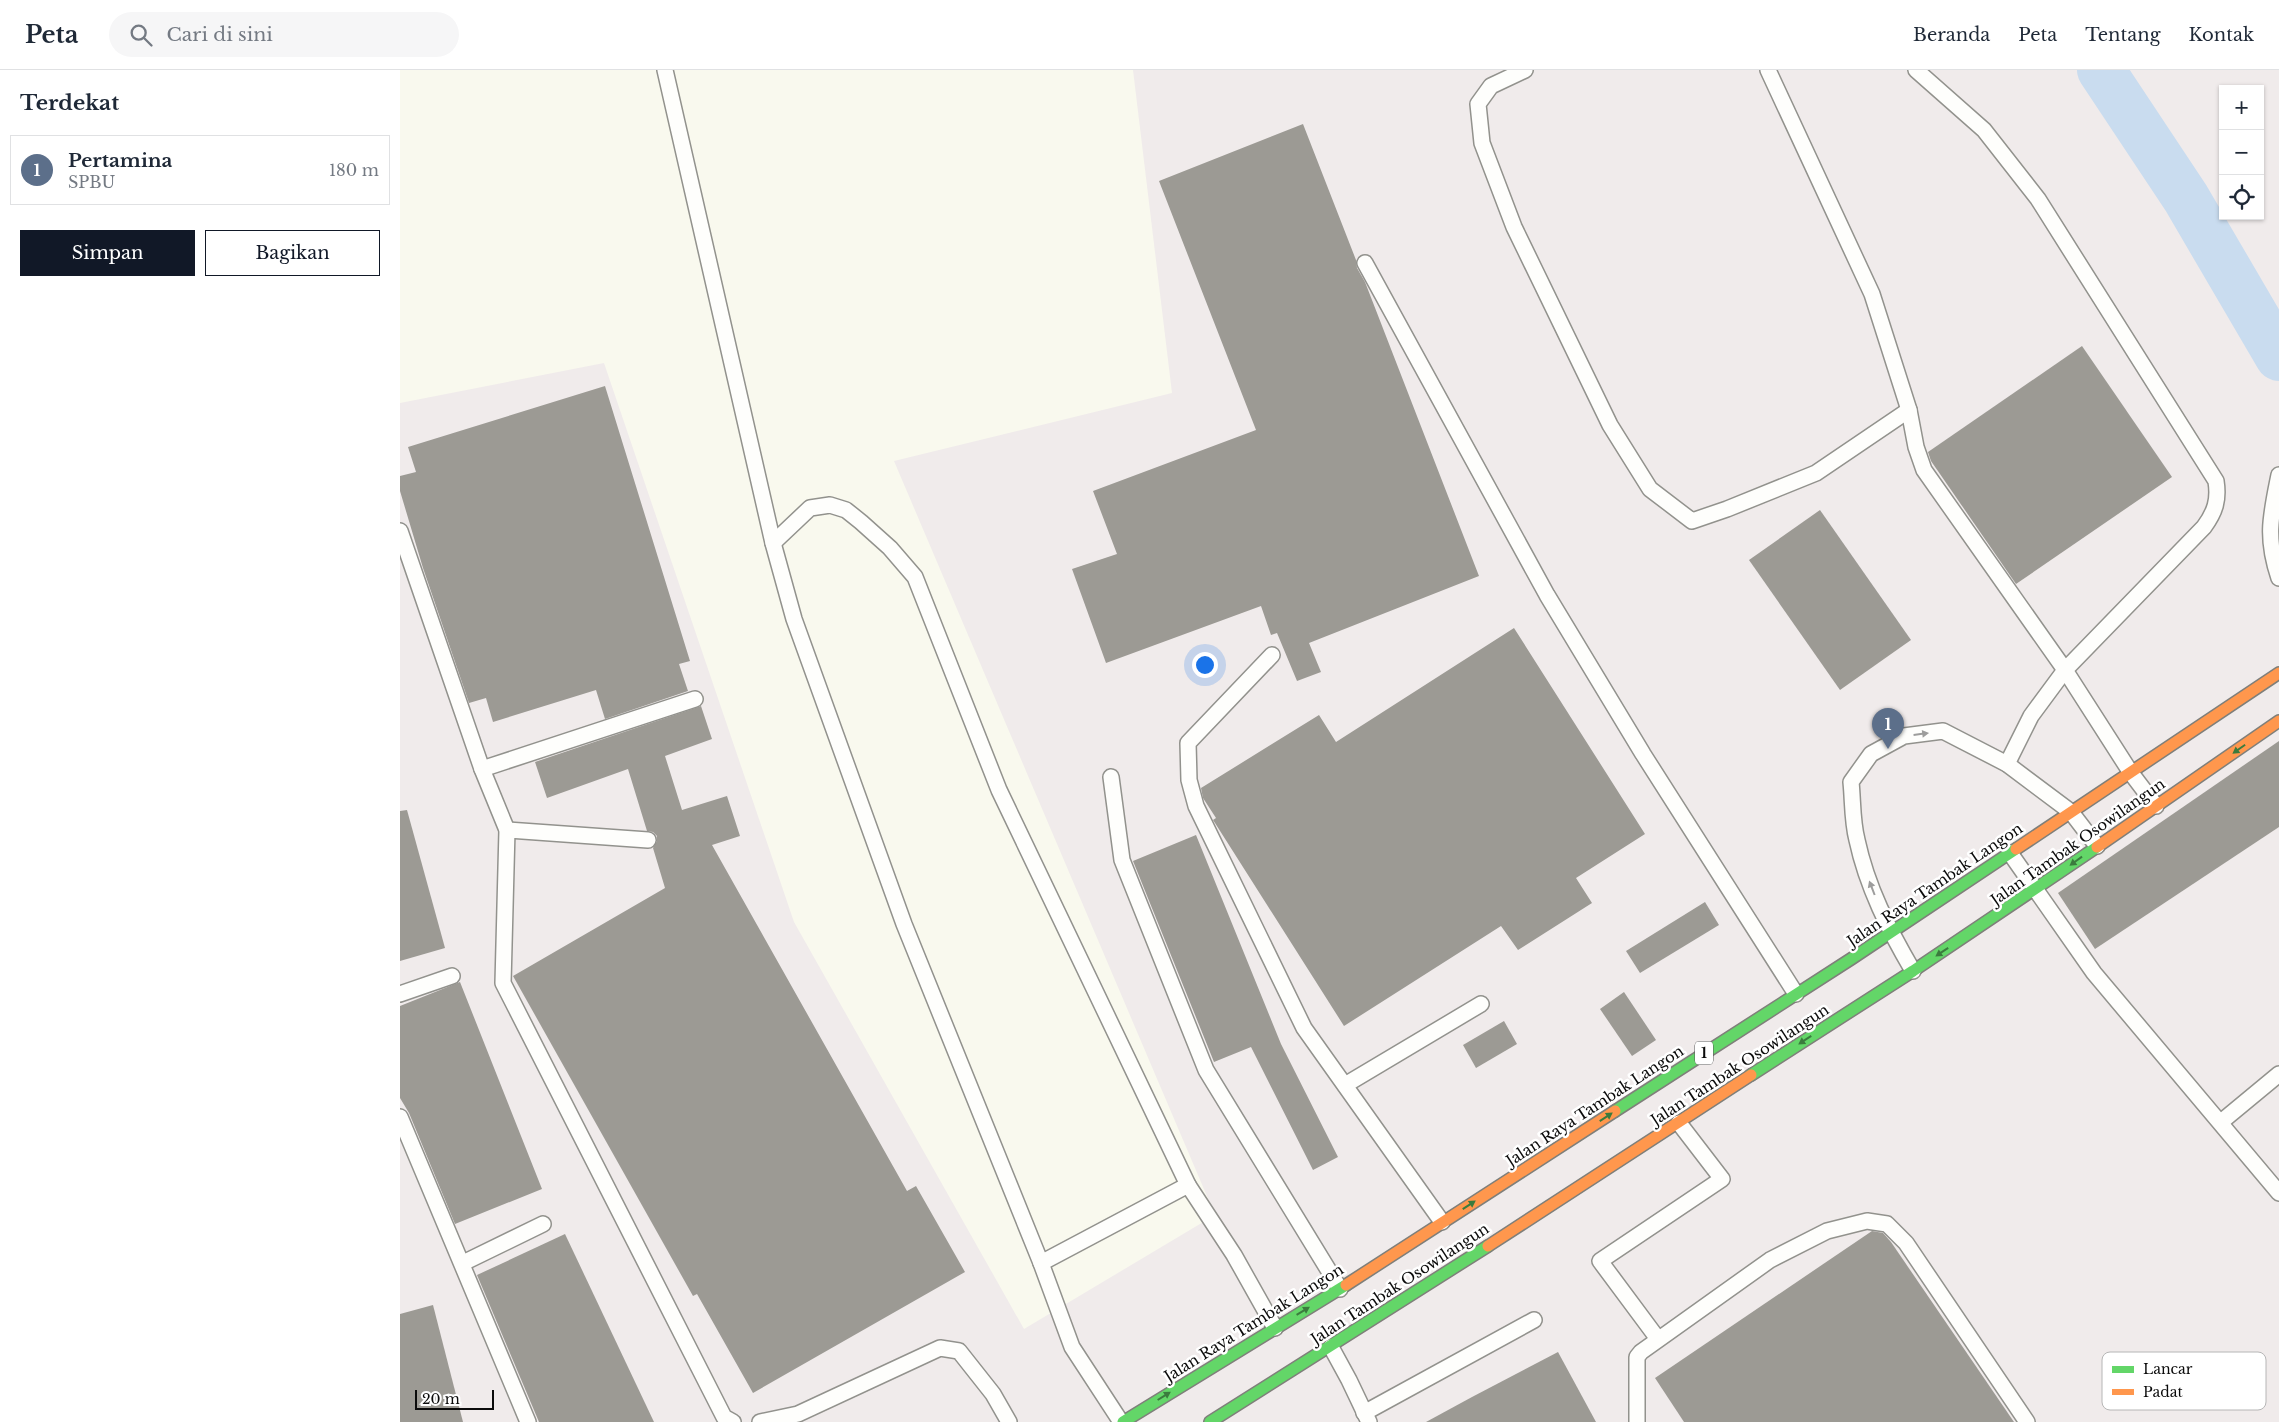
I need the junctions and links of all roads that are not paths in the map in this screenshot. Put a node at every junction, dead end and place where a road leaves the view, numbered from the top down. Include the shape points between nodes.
1 (665, 70) edge
2 (1525, 70) edge
3 (1768, 70) edge
4 (1916, 70) edge
5 (1365, 263) dead end
6 (1909, 410) junction
7 (2279, 475) edge
8 (400, 531) edge
9 (773, 543) junction
10 (2279, 578) edge
11 (1272, 655) dead end
12 (2065, 670) junction
13 (2279, 673) edge
14 (695, 699) dead end
15 (2279, 721) edge
16 (2007, 764) junction
17 (482, 769) junction
18 (2130, 773) junction
19 (1111, 777) dead end
20 (2156, 806) junction
21 (2071, 812) junction
22 (507, 830) junction
23 (648, 840) dead end
24 (2097, 846) junction
25 (2010, 853) junction
26 (2036, 890) junction
27 (1891, 932) junction
28 (1913, 972) junction
29 (452, 976) dead end
30 (400, 994) edge
31 (1796, 994) junction
32 (1482, 1004) dead end
33 (2279, 1074) edge
34 (1345, 1085) junction
35 (400, 1117) edge
36 (2221, 1122) junction
37 (1679, 1123) junction
38 (1188, 1186) junction
39 (2279, 1193) edge
40 (1442, 1222) junction
41 (543, 1224) dead end
42 (462, 1263) junction
43 (1041, 1263) junction
44 (1340, 1289) junction
45 (1534, 1320) dead end
46 (1275, 1328) junction
47 (1658, 1339) junction
48 (1331, 1347) junction
49 (1366, 1417) edge
50 (528, 1422) edge
51 (733, 1422) edge
52 (760, 1422) edge
53 (1009, 1422) edge
54 (1122, 1422) edge
55 (1210, 1422) edge
56 (1637, 1422) edge
57 (2027, 1422) edge

1 - 9 lane
2 - 6 lane via 1491,86 1478,104 1482,143 1514,227 1605,417 1650,489 1692,521 1816,473
3 - 6 lane via 1872,294
4 - 12 lane via 1984,130 2038,200 2216,481 2216,507 2204,527
5 - 31 lane via 1546,595
6 - 12 lane via 1924,470
7 - 10 lane via 2270,517 2270,535
8 - 17 lane
9 - 38 lane via 810,508 830,505 854,516 890,548 915,577 999,790
9 - 43 lane via 794,619 904,924
11 - 34 lane via 1188,743 1189,780 1196,806 1304,1028
12 - 16 lane via 2031,716
12 - 18 lane
13 - 18 highway, Jalan Raya Tambak Langon / 1
14 - 17 lane
15 -> 20 highway, Jalan Tambak Osowilangun
16 - 21 lane
27 -> 16 lane via 1870,885 1856,839 1851,782 1871,754 1904,736 1943,732
17 - 22 lane
18 - 20 lane
18 - 21 highway, Jalan Raya Tambak Langon / 1
19 - 44 lane via 1122,860 1206,1070
20 - 24 highway, Jalan Tambak Osowilangun
21 - 24 lane
21 - 25 highway, Jalan Raya Tambak Langon / 1
22 - 23 lane
22 - 51 lane via 503,983 724,1416
24 -> 26 highway, Jalan Tambak Osowilangun
25 - 26 lane
25 - 27 highway, Jalan Raya Tambak Langon / 1
26 -> 28 highway, Jalan Tambak Osowilangun
26 - 36 lane via 2094,973
27 - 28 lane
27 - 31 highway, Jalan Raya Tambak Langon / 1
28 -> 37 highway, Jalan Tambak Osowilangun
29 - 30 lane
40 -> 31 highway, Jalan Raya Tambak Langon / 1
32 - 34 lane
33 - 36 lane
34 - 40 lane
35 - 42 lane
36 - 39 lane
37 - 47 lane via 1722,1179 1600,1261
37 - 48 highway, Jalan Tambak Osowilangun
38 - 43 lane
38 - 46 lane via 1234,1255
40 - 44 highway, Jalan Raya Tambak Langon / 1
41 - 42 lane
42 - 50 lane
43 - 54 lane via 1072,1347
46 -> 44 highway, Jalan Raya Tambak Langon / 1
45 - 49 lane
54 -> 46 highway, Jalan Raya Tambak Langon / 1
47 - 56 lane via 1637,1357
47 - 57 lane via 1770,1260 1827,1231 1868,1221 1887,1224 1906,1243
48 - 49 lane
48 - 55 highway, Jalan Tambak Osowilangun
52 - 53 lane via 798,1414 940,1348 959,1351 993,1394

